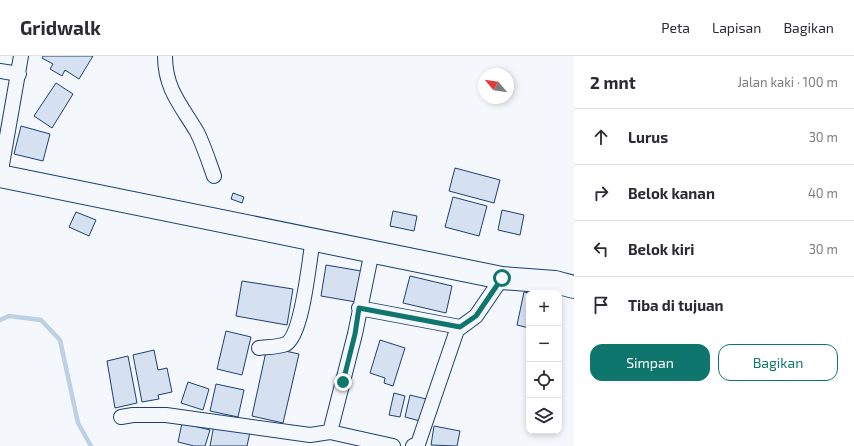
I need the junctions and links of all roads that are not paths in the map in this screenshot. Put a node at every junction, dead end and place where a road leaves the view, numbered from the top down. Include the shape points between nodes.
1 (21, 56) edge
2 (165, 56) edge
3 (0, 71) edge
4 (19, 74) junction
5 (0, 176) edge
6 (214, 176) dead end
7 (313, 239) junction
8 (372, 251) junction
9 (502, 278) junction
10 (574, 287) edge
11 (359, 308) junction
12 (460, 327) junction
13 (259, 348) dead end
14 (121, 417) dead end
15 (330, 432) junction
16 (393, 446) edge
17 (413, 446) edge

1 - 4 street
2 - 6 street via 165,71 172,93 197,133
3 - 4 street
4 - 5 street
5 - 7 highway
7 - 8 highway
7 - 13 street via 296,333 285,344
8 - 9 highway
8 - 11 street
9 - 10 highway via 555,282
9 - 12 street via 476,316
11 - 12 street
11 - 15 street via 355,334
12 - 17 street via 418,444
14 - 15 street via 166,415 310,435
15 - 16 street

